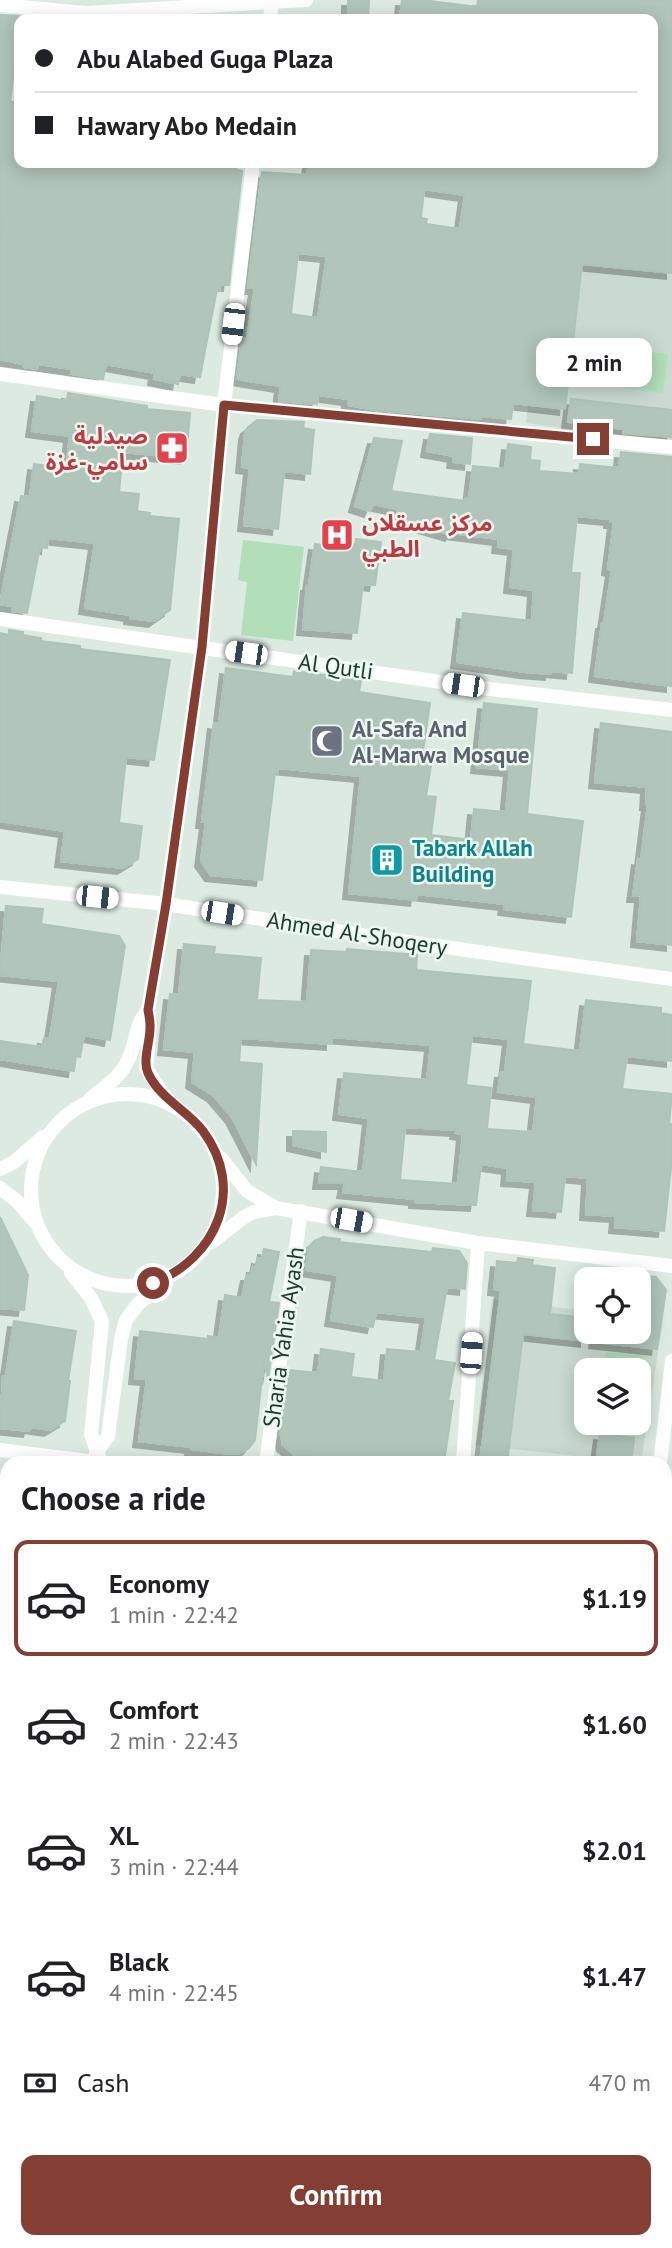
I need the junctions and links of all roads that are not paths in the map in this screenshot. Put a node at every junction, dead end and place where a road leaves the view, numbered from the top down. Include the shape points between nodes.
1 (306, 0) edge
2 (272, 1) edge
3 (0, 5) edge
4 (252, 168) edge
5 (0, 374) edge
6 (224, 405) junction
7 (672, 447) edge
8 (0, 619) edge
9 (202, 647) junction
10 (672, 709) edge
11 (0, 887) edge
12 (166, 904) junction
13 (672, 979) edge
14 (148, 1010) junction
15 (83, 1105) junction
16 (178, 1109) junction
17 (55, 1127) junction
18 (210, 1141) junction
19 (0, 1169) edge
20 (0, 1188) edge
21 (276, 1208) junction
22 (301, 1211) junction
23 (38, 1227) junction
24 (478, 1243) junction
25 (195, 1258) junction
26 (59, 1259) junction
27 (672, 1266) edge
28 (176, 1272) junction
29 (672, 1361) edge
30 (0, 1450) edge
31 (55, 1456) edge
32 (99, 1456) edge
33 (102, 1456) edge
34 (267, 1456) edge
35 (463, 1456) edge
36 (661, 1456) edge

1 - 2 street
2 - 3 street via 86,13
4 - 6 street
5 - 6 street
6 - 7 street
6 - 9 street
8 - 9 street, Al Qutli
9 - 10 street, Al Qutli via 490,689
9 - 12 street
11 - 12 street, Ahmed Al-Shoqery
12 - 13 street, Ahmed Al-Shoqery
12 - 14 street
14 - 15 street via 139,1020 125,1066
14 - 16 street via 146,1069
15 - 16 street via 133,1094
15 - 17 street
16 - 18 street
17 - 19 street
17 - 23 street via 32,1173 31,1202
18 - 21 street via 247,1191
18 - 25 street via 221,1171 224,1198 216,1227
20 - 23 street via 18,1201
21 - 22 street
21 - 25 street via 244,1217
22 - 24 street
22 - 34 street, Sharia Yahia Ayash
23 - 26 street
24 - 27 street
24 - 35 street
25 - 28 street
26 - 28 street via 85,1277 114,1286 153,1283
26 - 32 street via 91,1298 102,1322 91,1434
28 - 33 street via 126,1320
29 - 36 street
30 - 31 street

